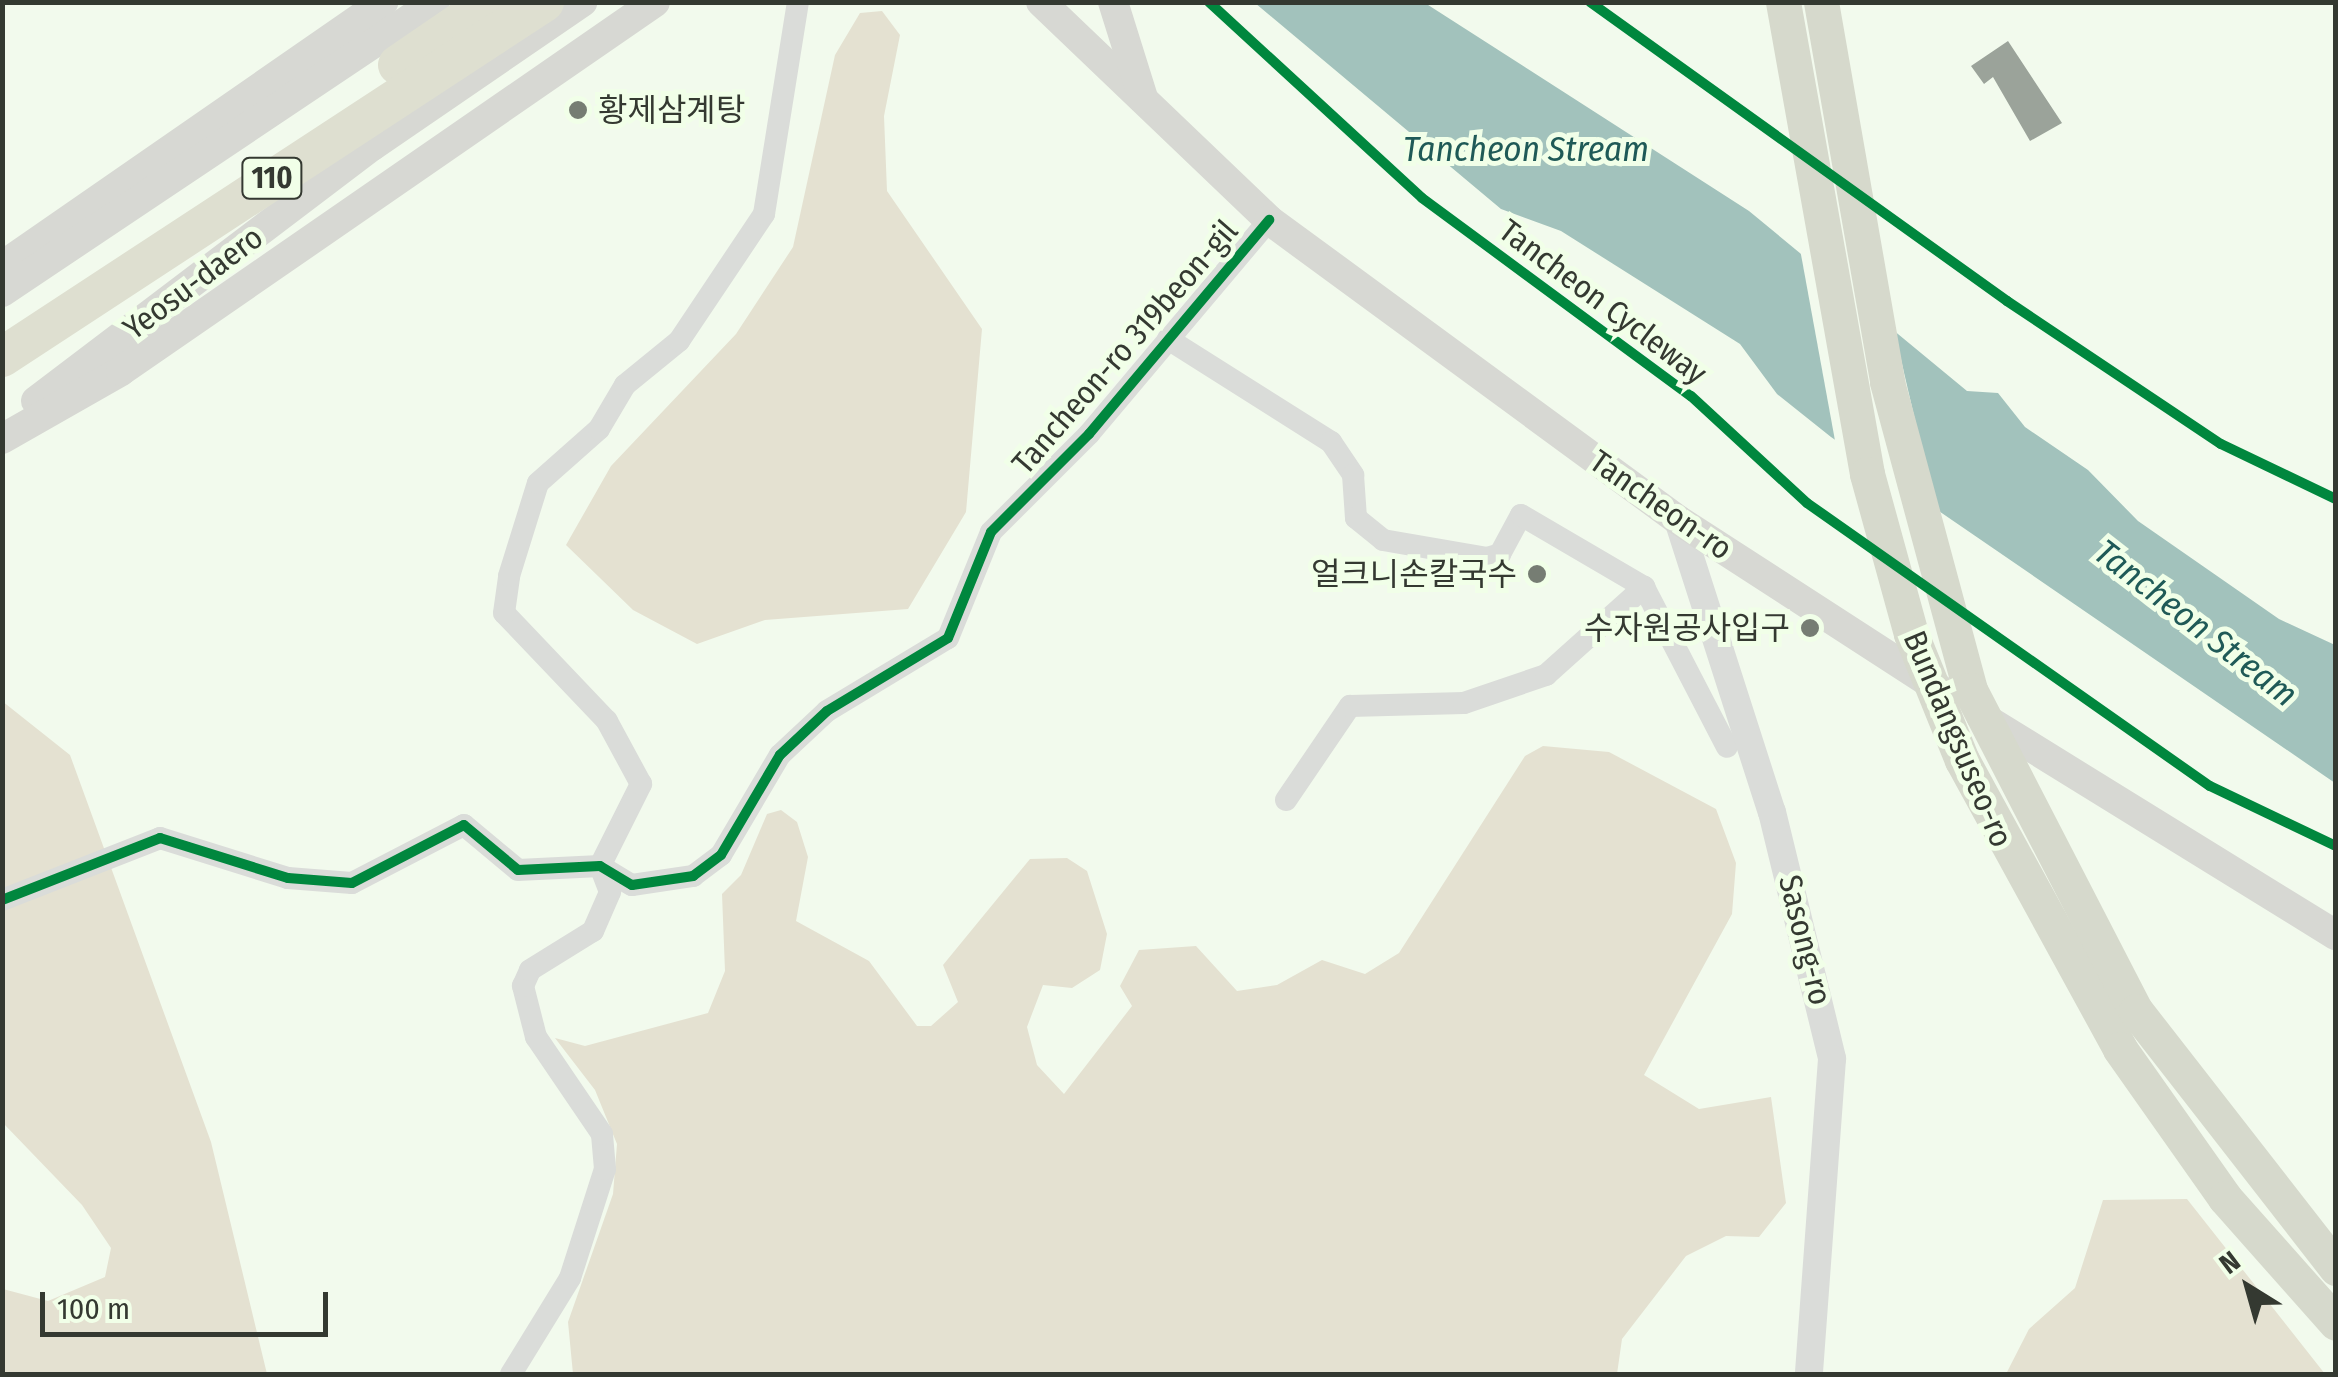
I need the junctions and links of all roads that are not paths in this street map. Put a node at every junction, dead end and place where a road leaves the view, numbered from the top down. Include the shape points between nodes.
1 (383, 2) edge
2 (436, 2) edge
3 (490, 2) edge
4 (544, 2) edge
5 (582, 2) edge
6 (656, 2) edge
7 (798, 2) edge
8 (1041, 2) edge
9 (1113, 2) edge
10 (1783, 2) edge
11 (1820, 2) edge
12 (1144, 101) junction
13 (1270, 220) junction
14 (2, 266) edge
15 (2, 292) edge
16 (2, 324) edge
17 (1168, 339) junction
18 (2, 357) edge
19 (2, 428) edge
20 (2, 438) edge
21 (1678, 520) junction
22 (1644, 587) junction
23 (1727, 747) dead end
24 (1286, 800) dead end
25 (600, 866) junction
26 (2, 900) edge
27 (2336, 935) edge
28 (2336, 1268) edge
29 (2336, 1323) edge
30 (511, 1374) edge
31 (1810, 1374) edge

1 - 14 main road
2 - 15 main road
3 - 16 highway, 110
4 - 18 highway, 110
5 - 19 main road, Yeosu-daero via 372,146
6 - 20 main road via 121,371
7 - 25 street via 764,214 679,341 625,385 599,429 538,484 518,534 504,613 607,721 641,784
8 - 12 main road, Tancheon-ro
9 - 12 main road
10 - 29 highway, Bundangsuseo-ro via 1866,474 1910,634 1962,760 2051,938 2120,1049 2224,1198
11 - 28 highway, Bundangsuseo-ro via 1918,516 1970,690 2087,929 2181,1079
12 - 13 main road, Tancheon-ro
13 - 17 street, Tancheon-ro 319beon-gil
13 - 21 main road, Tancheon-ro
17 - 22 street via 1331,442 1353,475 1356,518 1384,540 1486,558 1500,554 1521,514
17 - 25 street, Tancheon-ro 319beon-gil via 991,532 948,638 841,701 780,756 721,855 666,883 632,886
21 - 27 main road, Tancheon-ro
21 - 31 street, Sasong-ro via 1772,812 1832,1059
22 - 23 street
22 - 24 street via 1546,675 1464,703 1350,706
25 - 26 street, Tancheon-ro 319beon-gil via 518,870 464,826 430,835 389,870 317,882 160,838
25 - 30 street via 610,892 593,931 530,970 523,1005 588,1102 605,1168 570,1278

